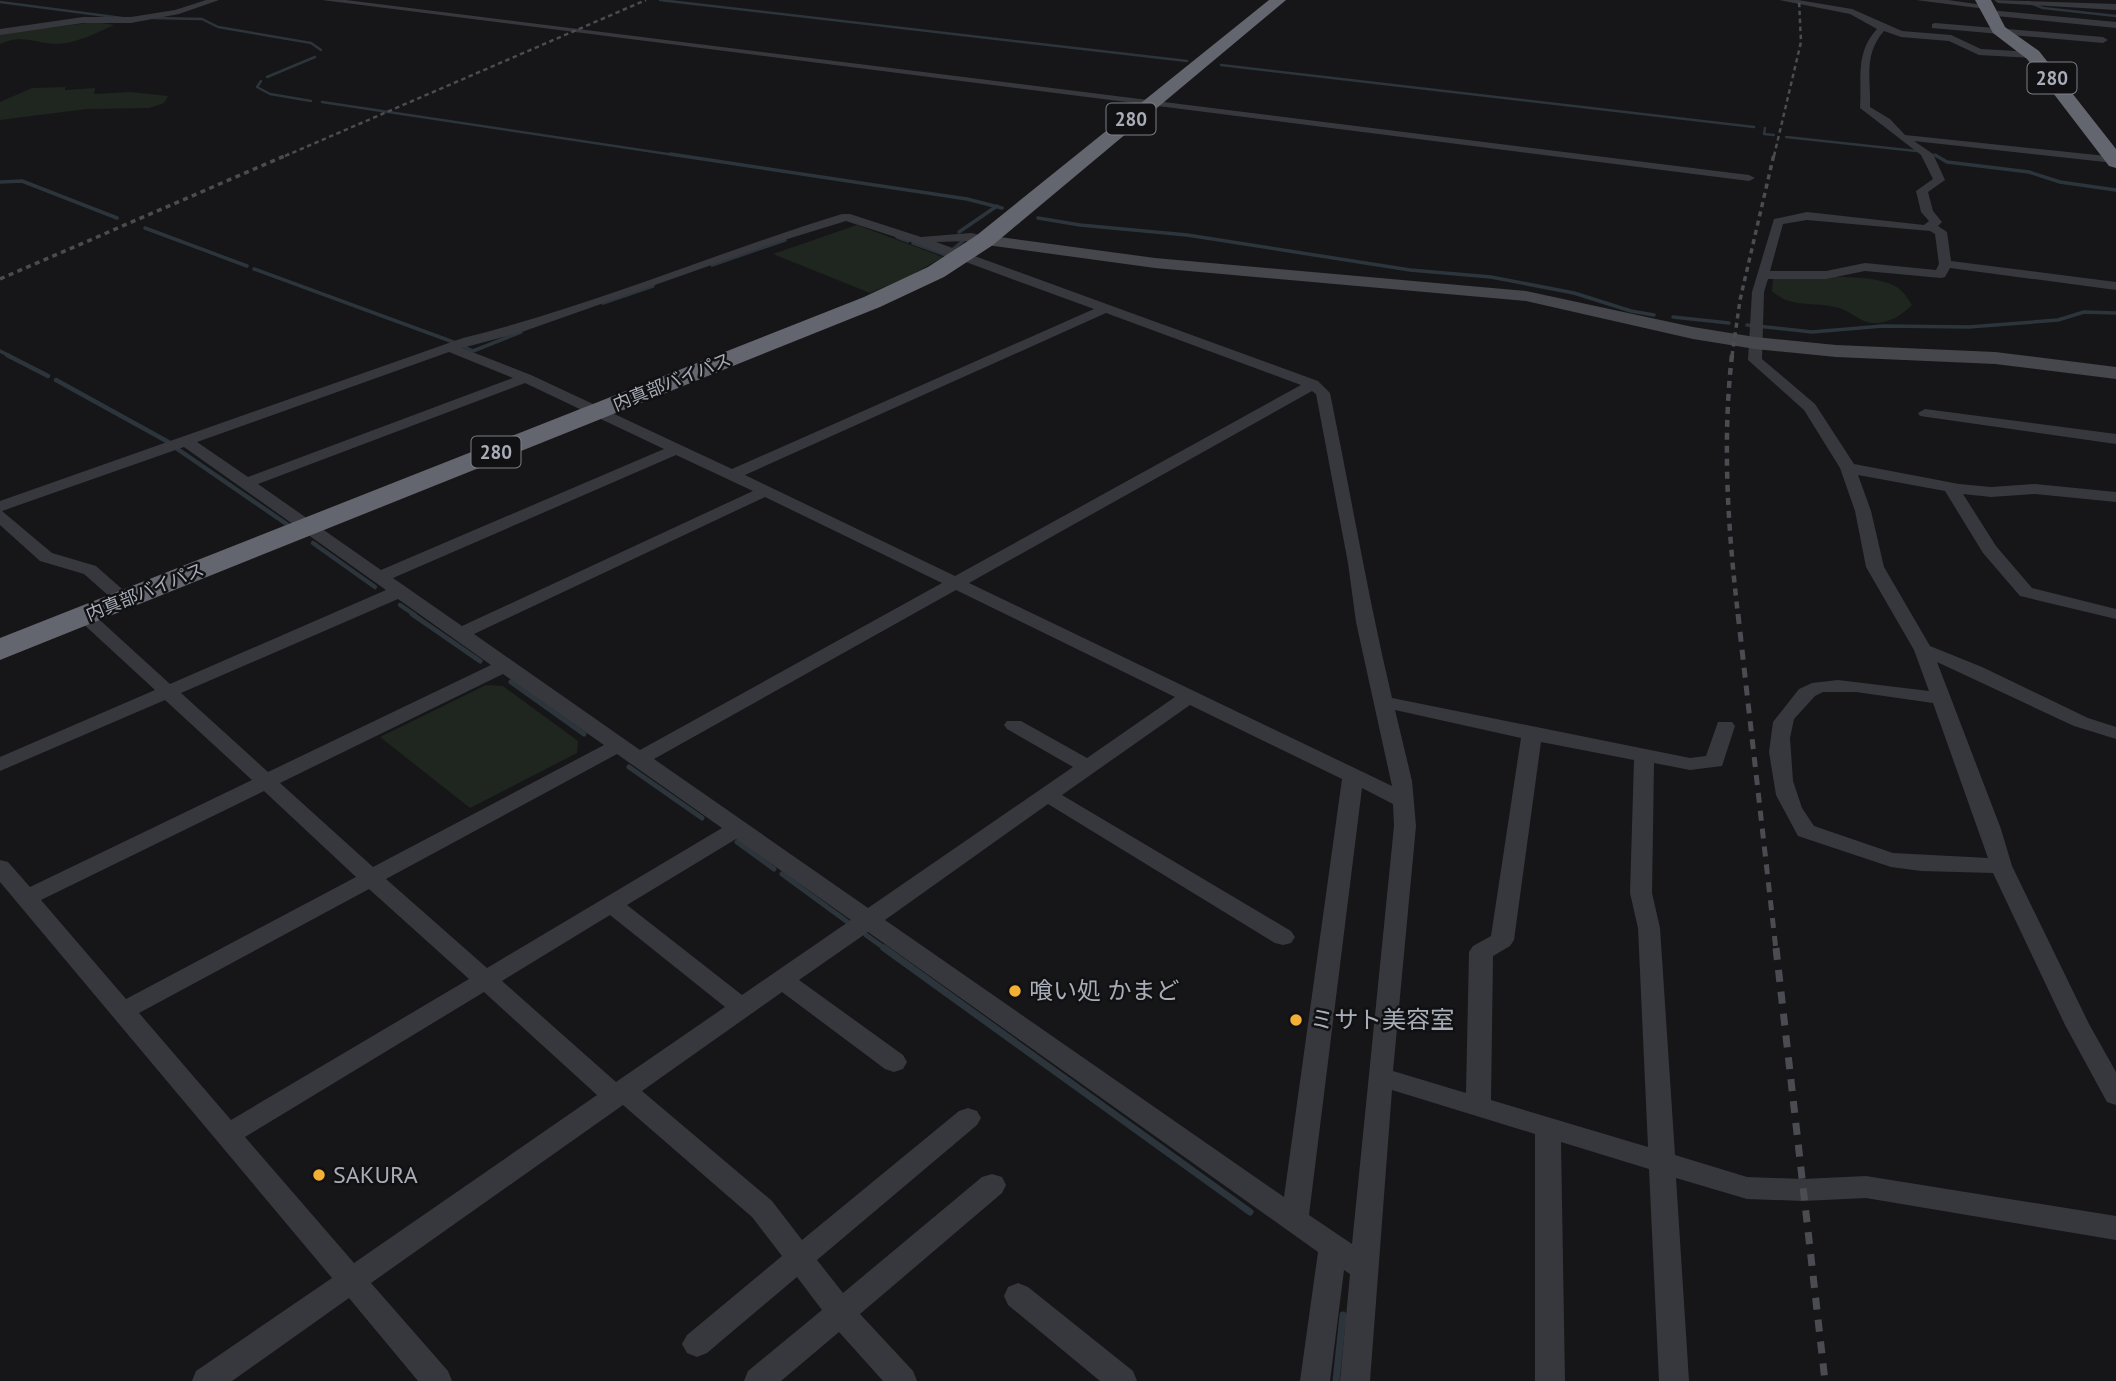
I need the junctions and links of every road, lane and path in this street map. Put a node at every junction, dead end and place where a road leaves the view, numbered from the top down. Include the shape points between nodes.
1 (215, 0) edge
2 (326, 0) edge
3 (1278, 0) edge
4 (1782, 0) edge
5 (1920, 0) edge
6 (1809, 3) edge
7 (1989, 5) edge
8 (2116, 7) edge
9 (1869, 20) junction
10 (1909, 23) dead end
11 (1922, 24) dead end
12 (2116, 25) edge
13 (1882, 28) junction
14 (2000, 31) junction
15 (0, 32) edge
16 (2103, 40) dead end
17 (2033, 55) junction
18 (1150, 103) junction
19 (1901, 136) junction
20 (2115, 161) edge
21 (1749, 178) dead end
22 (1931, 227) junction
23 (918, 240) junction
24 (985, 240) junction
25 (962, 256) junction
26 (1945, 264) junction
27 (1763, 275) junction
28 (2116, 286) edge
29 (1106, 309) junction
30 (1756, 332) junction
31 (450, 348) junction
32 (2116, 373) edge
33 (526, 378) junction
34 (1313, 384) junction
35 (596, 411) junction
36 (1925, 413) dead end
37 (2116, 439) edge
38 (187, 442) junction
39 (676, 449) junction
40 (1848, 468) junction
41 (732, 475) junction
42 (247, 483) junction
43 (1950, 487) junction
44 (766, 491) junction
45 (2116, 497) edge
46 (0, 507) edge
47 (0, 516) edge
48 (310, 527) junction
49 (380, 577) junction
50 (956, 584) junction
51 (400, 591) junction
52 (124, 600) junction
53 (2116, 614) edge
54 (85, 616) junction
55 (460, 634) junction
56 (0, 650) edge
57 (1923, 650) junction
58 (504, 666) junction
59 (168, 691) junction
60 (1188, 697) junction
61 (1939, 698) junction
62 (1385, 702) junction
63 (1014, 725) dead end
64 (1725, 726) dead end
65 (2116, 733) edge
66 (1532, 734) junction
67 (618, 745) junction
68 (1644, 756) junction
69 (639, 760) junction
70 (0, 765) edge
71 (1088, 767) junction
72 (1353, 776) junction
73 (267, 782) junction
74 (1048, 795) junction
75 (1405, 800) junction
76 (738, 828) junction
77 (2001, 866) junction
78 (0, 867) edge
79 (371, 877) junction
80 (26, 898) junction
81 (611, 904) junction
82 (870, 920) junction
83 (1283, 937) dead end
84 (486, 980) junction
85 (782, 980) junction
86 (742, 1008) junction
87 (124, 1011) junction
88 (894, 1062) dead end
89 (1380, 1077) junction
90 (619, 1093) junction
91 (2116, 1095) edge
92 (1478, 1108) junction
93 (968, 1118) dead end
94 (1548, 1129) junction
95 (229, 1134) junction
96 (1660, 1163) junction
97 (992, 1185) dead end
98 (1294, 1219) junction
99 (2116, 1228) edge
100 (1332, 1246) junction
101 (799, 1258) junction
102 (1365, 1269) junction
103 (350, 1280) junction
104 (1018, 1296) dead end
105 (840, 1312) junction
106 (697, 1344) dead end
107 (208, 1381) edge
108 (437, 1381) edge
109 (759, 1381) edge
110 (902, 1381) edge
111 (1122, 1381) edge
112 (1315, 1381) edge
113 (1355, 1381) edge
114 (1550, 1381) edge
115 (1674, 1381) edge

1 - 15 street via 131,20 83,20
2 - 18 street
3 - 18 highway, 内真部バイパス / 280
4 - 6 street
5 - 7 street
6 - 9 street
7 - 8 street
7 - 12 street
7 - 14 highway, 280
9 - 10 street
9 - 13 street
11 - 14 street
13 - 17 street via 1951,38 1979,52
13 - 19 street via 1869,40 1863,60 1865,108
14 - 16 street
14 - 17 highway, 280
17 - 20 highway, 280
18 - 21 street
18 - 24 highway, 内真部バイパス / 280
19 - 20 street
19 - 22 street via 1934,160 1939,180 1922,191 1927,212 1936,222
22 - 26 street via 1941,232
22 - 27 street via 1788,218 1779,222
23 - 24 street
23 - 25 street
23 - 31 street via 853,217 836,218
24 - 25 highway, 内真部バイパス / 280
24 - 30 street via 1155,263 1526,296 1693,333
25 - 29 street
25 - 35 highway, 内真部バイパス / 280 via 872,303
26 - 27 street via 1938,275 1865,267 1826,275
26 - 28 street
27 - 30 street
29 - 34 street
29 - 41 street
30 - 32 street via 1836,351 1995,358
30 - 40 street via 1755,360 1810,407
31 - 33 street
31 - 38 street
33 - 35 street
33 - 42 street
34 - 50 street
34 - 62 street via 1323,393 1365,622
35 - 39 street
35 - 48 highway, 内真部バイパス / 280
36 - 37 street
38 - 42 street
38 - 46 street
39 - 41 street
39 - 49 street
40 - 43 street
40 - 57 street via 1875,567
41 - 44 street
42 - 48 street
43 - 45 street
43 - 53 street via 1989,549 2026,592
44 - 50 street
44 - 55 street
47 - 52 street via 46,557 90,570
48 - 49 street
48 - 52 highway, 内真部バイパス / 280
49 - 51 street
50 - 60 street
50 - 69 street
51 - 55 street
51 - 59 street
52 - 54 highway, 内真部バイパス / 280
54 - 56 highway, 内真部バイパス / 280
54 - 59 street
55 - 58 street
57 - 61 street
57 - 65 street via 2081,722
58 - 67 street
58 - 73 street
59 - 70 street
59 - 73 street
60 - 71 street
60 - 72 street
61 - 77 street
61 - 77 street via 1852,687 1810,689 1783,722 1779,741 1777,763 1797,820 1806,831 1891,859
62 - 66 street
62 - 75 street
63 - 71 street
64 - 68 street via 1715,762 1690,764
66 - 68 street
66 - 92 street via 1502,940 1481,952
67 - 69 street
67 - 79 street
68 - 96 street via 1641,893 1649,928
69 - 76 street
71 - 74 street
72 - 75 street
72 - 98 street
73 - 79 street
73 - 80 street
74 - 82 street
74 - 83 street
75 - 89 street
76 - 81 street
76 - 82 street
77 - 91 street
78 - 80 street
79 - 84 street
79 - 87 street
80 - 87 street
81 - 84 street
81 - 86 street
82 - 85 street
82 - 98 street
84 - 90 street
84 - 95 street
85 - 86 street
85 - 88 street
86 - 90 street
87 - 95 street
89 - 92 street
89 - 102 street
90 - 101 street via 762,1209
90 - 103 street
92 - 94 street
93 - 101 street
94 - 96 street
94 - 114 street
95 - 103 street
96 - 99 street via 1747,1188 1866,1187
96 - 115 street
97 - 105 street
98 - 100 street
100 - 102 street
100 - 112 street
101 - 105 street
101 - 106 street
102 - 113 street
103 - 107 street
103 - 108 street
104 - 111 street
105 - 109 street
105 - 110 street

